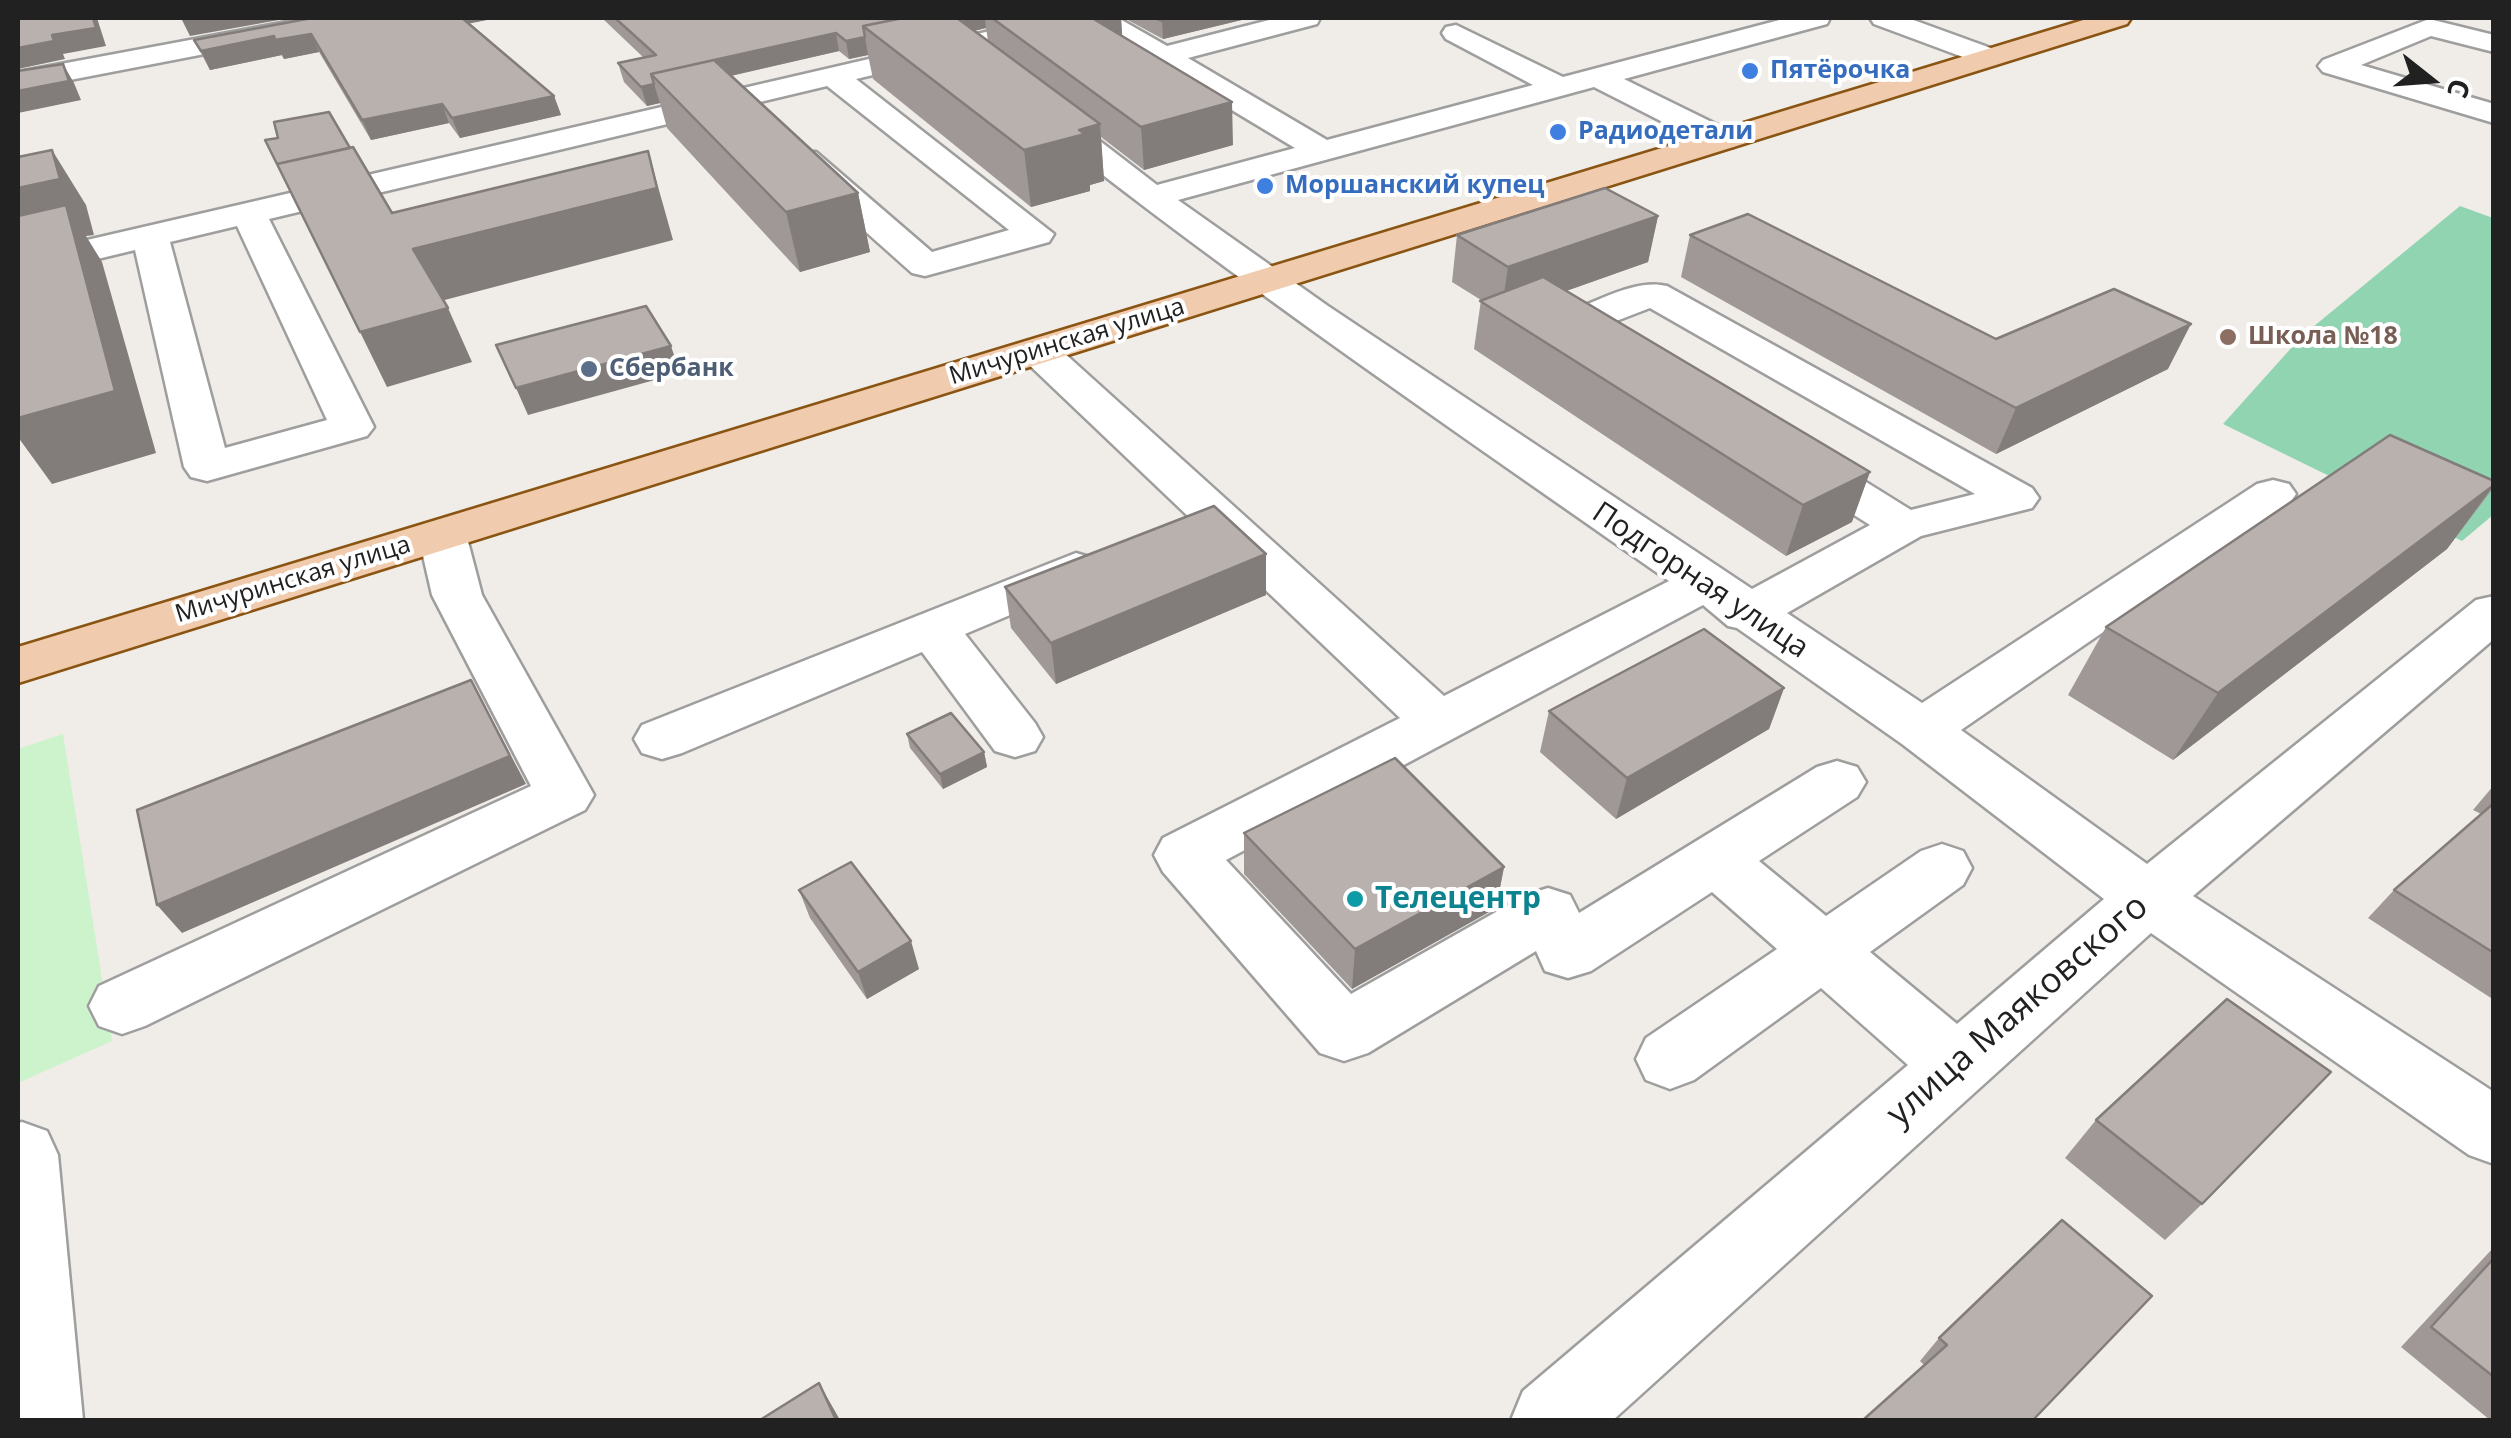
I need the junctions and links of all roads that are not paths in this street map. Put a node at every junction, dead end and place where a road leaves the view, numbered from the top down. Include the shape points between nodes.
1 (350, 18) edge
2 (915, 18) edge
3 (1080, 18) edge
4 (1098, 18) edge
5 (1307, 18) edge
6 (1817, 18) edge
7 (1884, 18) edge
8 (2116, 18) edge
9 (1456, 33) dead end
10 (2494, 44) edge
11 (960, 47) junction
12 (1163, 56) junction
13 (1988, 57) junction
14 (830, 74) junction
15 (1597, 77) junction
16 (1680, 80) dead end
17 (18, 81) edge
18 (1560, 87) junction
19 (1630, 93) junction
20 (733, 97) junction
21 (2494, 114) edge
22 (1724, 140) junction
23 (1319, 167) junction
24 (1150, 198) junction
25 (248, 212) junction
26 (150, 236) junction
27 (18, 267) edge
28 (1267, 279) junction
29 (1038, 350) junction
30 (1661, 373) edge
31 (1758, 434) edge
32 (2273, 494) dead end
33 (1213, 513) junction
34 (1904, 526) junction
35 (442, 534) junction
36 (1725, 599) junction
37 (2494, 612) edge
38 (932, 628) junction
39 (18, 665) edge
40 (1438, 722) junction
41 (1922, 730) junction
42 (1014, 737) dead end
43 (662, 740) dead end
44 (1837, 782) dead end
45 (1715, 859) junction
46 (1942, 868) dead end
47 (2148, 898) junction
48 (1824, 952) junction
49 (122, 1006) dead end
50 (1670, 1059) dead end
51 (1956, 1064) junction
52 (2494, 1132) edge
53 (18, 1157) edge
54 (42, 1420) edge
55 (1552, 1420) edge

1 - 17 street
2 - 11 street, Подгорная улица
3 - 11 street
4 - 12 street
5 - 12 street
6 - 15 street
7 - 13 street
8 - 13 main road, Мичуринская улица
9 - 18 street
10 - 21 street via 2429,26 2334,66
11 - 14 street
11 - 24 street, Подгорная улица
12 - 23 street
13 - 22 main road, Мичуринская улица
14 - 20 street
14 - 20 street via 1036,234 925,265
15 - 18 street
15 - 19 street
16 - 19 street
18 - 23 street
19 - 22 street
20 - 25 street
22 - 28 main road, Мичуринская улица
23 - 24 street via 1283,162
24 - 28 street, Подгорная улица
25 - 26 street
25 - 26 street via 352,427 207,467
26 - 27 street
28 - 29 main road, Мичуринская улица
28 - 36 street, Подгорная улица
29 - 33 street
29 - 35 main road, Мичуринская улица
30 - 34 street via 1580,322 1654,294 2016,498
31 - 34 street
32 - 41 street
33 - 38 street
33 - 40 street
34 - 36 street
35 - 39 main road, Мичуринская улица
35 - 49 street via 458,595 565,794
36 - 40 street
36 - 41 street, Подгорная улица
37 - 47 street, улица Маяковского
38 - 42 street
38 - 43 street
40 - 45 street via 1184,855 1344,1032
41 - 47 street, Подгорная улица
44 - 45 street
45 - 48 street
46 - 48 street
47 - 51 street, улица Маяковского
47 - 52 street, Подгорная улица
48 - 50 street
48 - 51 street
51 - 55 street, улица Маяковского
53 - 54 street

